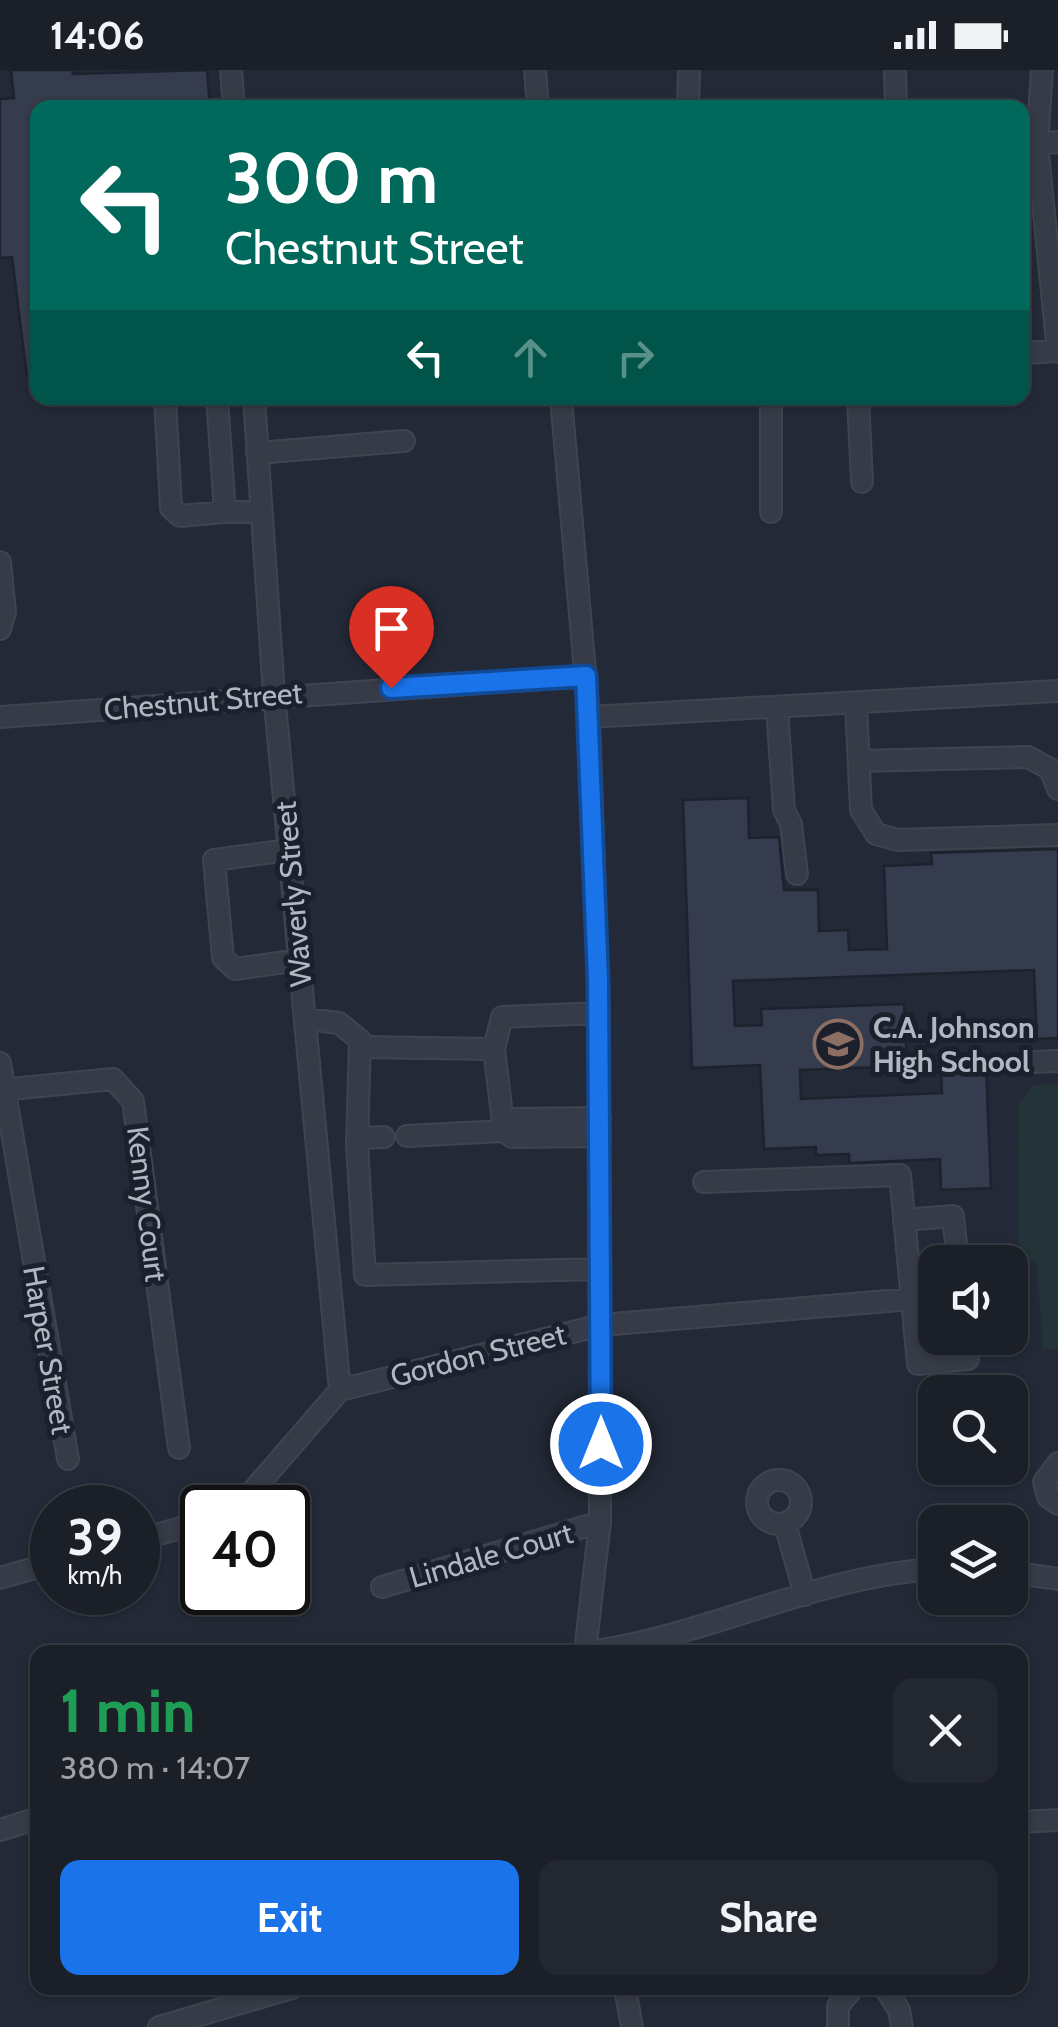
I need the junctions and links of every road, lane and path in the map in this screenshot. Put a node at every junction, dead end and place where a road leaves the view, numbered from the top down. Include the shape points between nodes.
1 (231, 70) edge
2 (535, 70) edge
3 (689, 70) edge
4 (896, 70) edge
5 (1042, 70) edge
6 (233, 100) edge
7 (537, 100) edge
8 (688, 100) edge
9 (896, 100) edge
10 (1039, 144) edge
11 (1058, 351) edge
12 (1030, 353) edge
13 (165, 405) edge
14 (217, 405) edge
15 (254, 405) edge
16 (562, 405) edge
17 (771, 405) edge
18 (858, 405) edge
19 (404, 441) dead end
20 (257, 453) junction
21 (862, 482) dead end
22 (225, 512) junction
23 (262, 512) junction
24 (772, 512) dead end
25 (0, 562) edge
26 (0, 629) edge
27 (586, 676) junction
28 (1058, 691) edge
29 (274, 694) junction
30 (856, 704) junction
31 (777, 708) junction
32 (0, 718) edge
33 (589, 718) junction
34 (859, 761) junction
35 (1058, 789) edge
36 (1058, 835) edge
37 (289, 850) junction
38 (797, 874) dead end
39 (299, 960) junction
40 (599, 1013) junction
41 (305, 1019) junction
42 (360, 1047) junction
43 (494, 1049) junction
44 (1058, 1060) edge
45 (1034, 1062) dead end
46 (0, 1063) edge
47 (1, 1090) edge
48 (600, 1127) junction
49 (504, 1131) junction
50 (384, 1136) dead end
51 (407, 1136) dead end
52 (358, 1138) junction
53 (704, 1182) dead end
54 (904, 1220) junction
55 (956, 1245) edge
56 (364, 1264) junction
57 (328, 1268) junction
58 (600, 1269) junction
59 (902, 1300) junction
60 (601, 1325) junction
61 (968, 1355) edge
62 (340, 1390) junction
63 (179, 1448) dead end
64 (68, 1459) dead end
65 (1058, 1463) edge
66 (258, 1485) edge
67 (1058, 1504) edge
68 (600, 1522) junction
69 (785, 1524) dead end
70 (30, 1569) edge
71 (918, 1571) edge
72 (1028, 1575) edge
73 (0, 1578) edge
74 (1058, 1580) edge
75 (382, 1587) dead end
76 (805, 1595) junction
77 (588, 1645) edge
78 (632, 1645) edge
79 (1058, 1820) edge
80 (30, 1821) edge
81 (1028, 1822) edge
82 (0, 1830) edge
83 (268, 1995) edge
84 (626, 1995) edge
85 (847, 1995) edge
86 (890, 1995) edge
87 (159, 2027) edge
88 (632, 2027) edge
89 (838, 2027) edge
90 (902, 2027) edge

1 - 6 street
2 - 7 street
3 - 8 street
4 - 9 street
5 - 10 street
10 - 11 street
11 - 12 street
13 - 22 street via 170,508 180,516
14 - 22 street
15 - 20 street, Waverly Street
16 - 27 street
17 - 24 street
18 - 21 street
19 - 20 street
20 - 23 street, Waverly Street
22 - 23 street
23 - 29 street, Waverly Street
25 - 26 street
27 - 29 street, Chestnut Street
27 - 33 street
28 - 30 street
29 - 32 street, Chestnut Street
29 - 37 street, Waverly Street
30 - 31 street
30 - 34 street
31 - 33 street
31 - 38 street via 784,810
33 - 40 street
34 - 35 street via 1028,757 1050,769
34 - 36 street via 861,810 883,838
37 - 39 street, Waverly Street
37 - 39 street via 214,860 223,958 235,968
39 - 41 street, Waverly Street
40 - 43 street via 502,1017
40 - 48 street
41 - 42 street via 340,1023 357,1034
41 - 57 street, Waverly Street
42 - 43 street
42 - 52 street
43 - 49 street
44 - 45 street
46 - 47 street, Harper Street
47 - 63 street, Kenny Court via 113,1079 134,1100
47 - 64 street, Harper Street
48 - 49 street via 514,1120
48 - 58 street
49 - 51 street
50 - 52 street
52 - 56 street
53 - 54 street via 900,1175
54 - 55 street via 953,1216
54 - 59 street
56 - 57 street
56 - 58 street via 366,1275 379,1277
57 - 62 street, Waverly Street
58 - 60 street
59 - 60 street, Gordon Street
59 - 61 street via 918,1364 968,1360
60 - 62 street, Gordon Street
60 - 68 street
62 - 66 street
65 - 67 street via 1044,1482
68 - 75 street, Lindale Court
68 - 77 street
69 - 76 street
70 - 73 street
71 - 76 street
72 - 74 street
76 - 78 street
79 - 81 street
80 - 82 street
83 - 87 street
84 - 88 street
85 - 89 street via 838,2006
86 - 90 street

